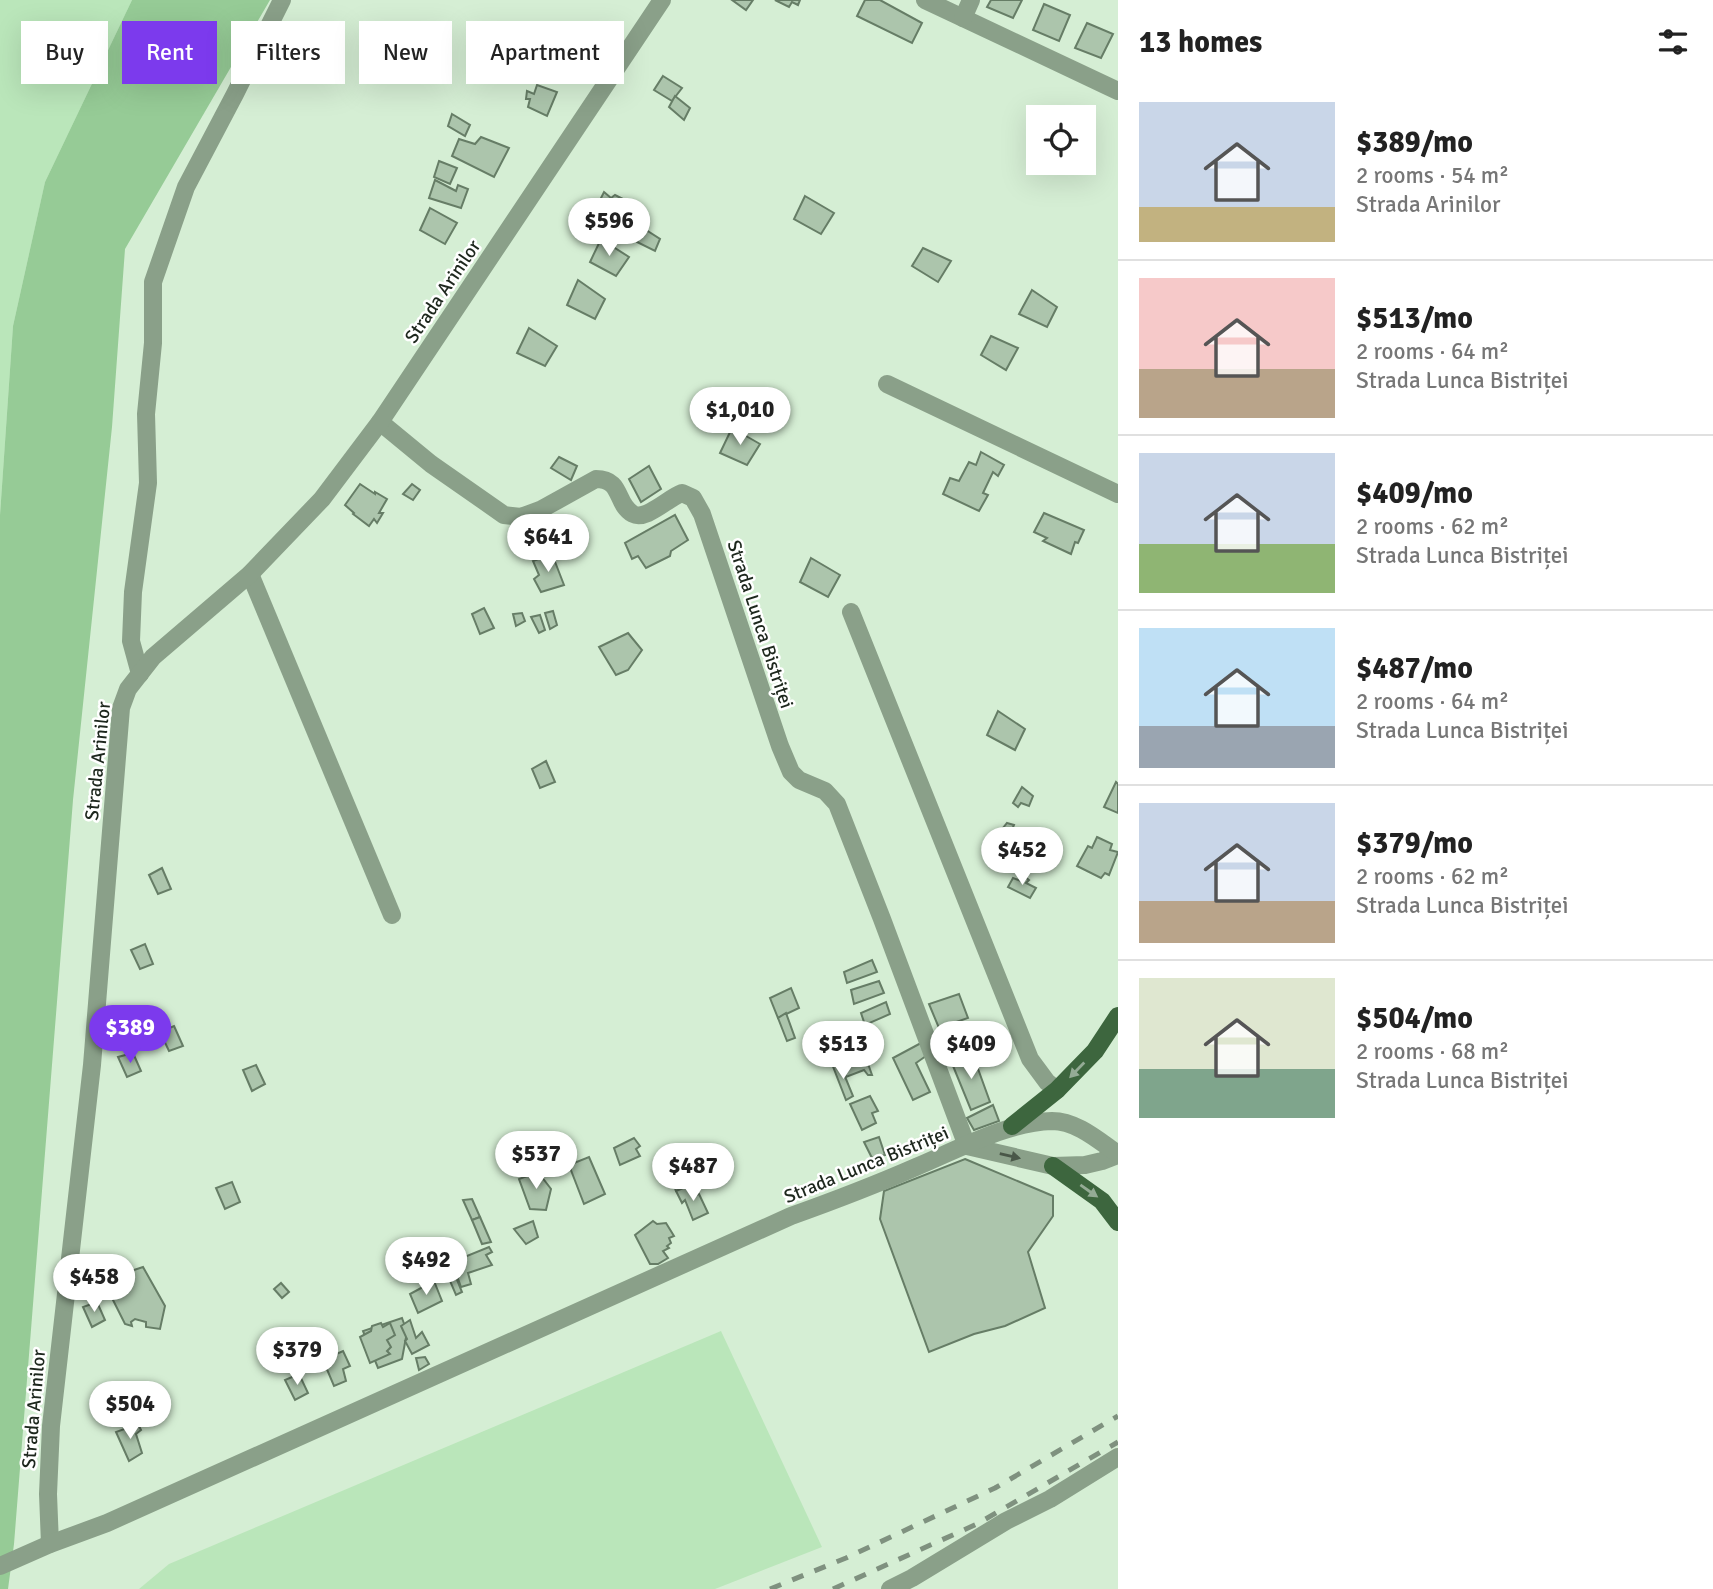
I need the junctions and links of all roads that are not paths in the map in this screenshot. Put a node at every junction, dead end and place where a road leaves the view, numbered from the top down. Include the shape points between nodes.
1 (282, 0) edge
2 (662, 0) edge
3 (925, 0) edge
4 (971, 0) edge
5 (963, 18) junction
6 (1118, 91) edge
7 (887, 384) dead end
8 (380, 422) junction
9 (1118, 494) edge
10 (250, 574) junction
11 (851, 612) dead end
12 (140, 674) junction
13 (392, 915) dead end
14 (1118, 1016) edge
15 (1057, 1090) junction
16 (1012, 1126) junction
17 (967, 1146) junction
18 (1118, 1155) edge
19 (1053, 1166) junction
20 (1118, 1222) edge
21 (1118, 1457) edge
22 (50, 1544) junction
23 (0, 1566) edge
24 (890, 1589) edge

1 - 12 street via 186,187 153,282 146,414 148,483 131,641
2 - 8 street, Strada Arinilor
3 - 5 street
4 - 5 street
5 - 6 street
7 - 9 street
8 - 10 street, Strada Arinilor via 322,499
8 - 17 street, Strada Lunca Bistriței via 504,515 521,517 540,510 596,479 613,484 631,513 638,516 675,495 693,498 780,746 799,780 825,791 837,804
10 - 12 street, Strada Arinilor via 153,657
10 - 13 street
11 - 15 street via 1030,1059
12 - 22 street, Strada Arinilor via 121,708 92,1065 51,1426
14 -> 15 main road via 1095,1051
15 - 16 main road
16 - 17 street
16 - 18 street via 1054,1121 1073,1126
17 -> 19 street
17 - 22 street, Strada Lunca Bistriței via 791,1216 107,1523
18 - 19 street via 1085,1165
19 -> 20 main road via 1102,1201
21 - 24 street
22 - 23 street, Strada Lunca Bistriței

